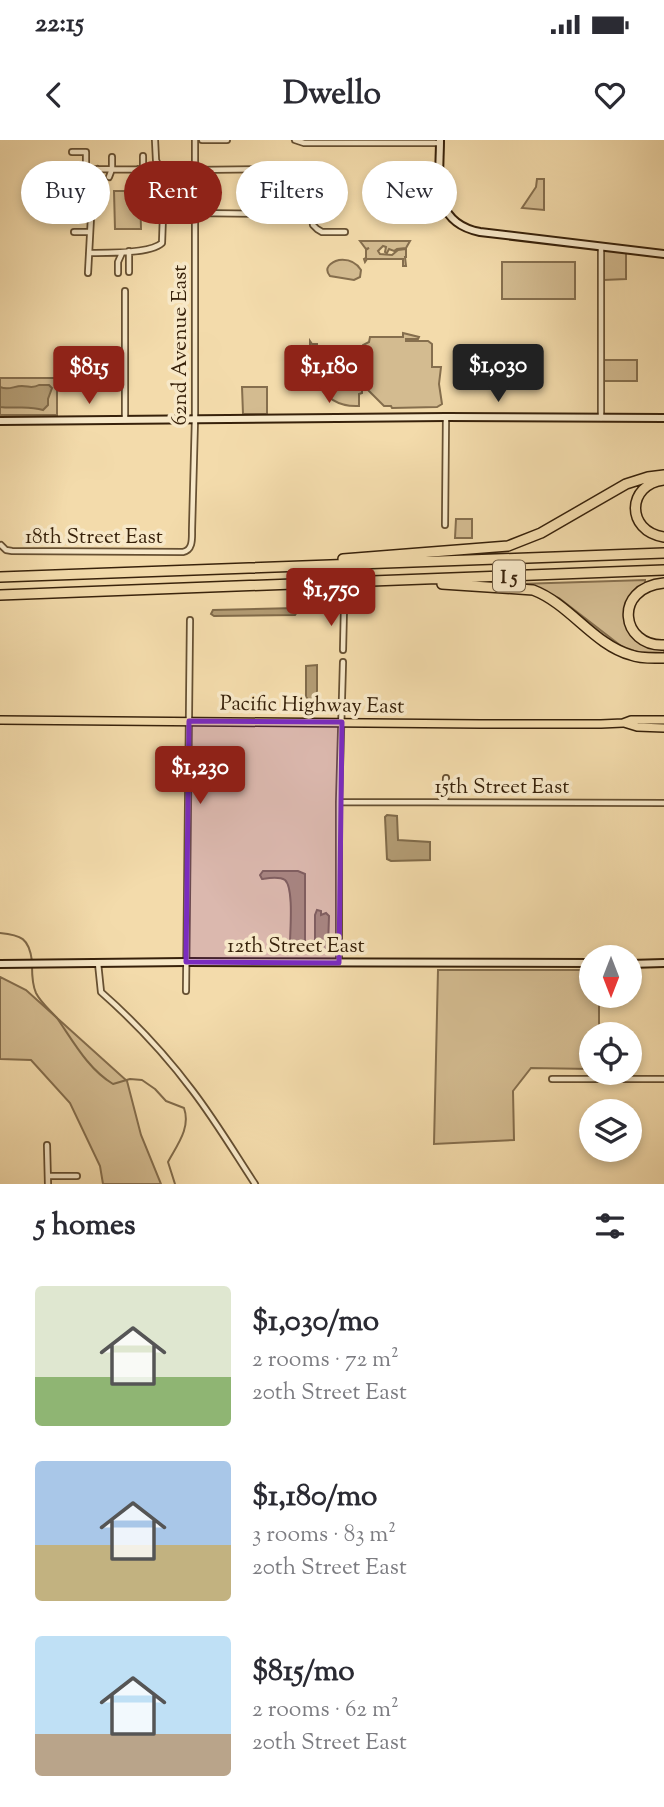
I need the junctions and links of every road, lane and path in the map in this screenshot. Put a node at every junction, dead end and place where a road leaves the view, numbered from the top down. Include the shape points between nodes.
1 (155, 140) edge
2 (195, 140) edge
3 (202, 140) edge
4 (227, 140) edge
5 (295, 140) edge
6 (364, 141) edge
7 (440, 141) edge
8 (72, 152) dead end
9 (143, 156) dead end
10 (113, 157) dead end
11 (86, 161) edge
12 (142, 161) edge
13 (156, 161) edge
14 (195, 161) edge
15 (112, 169) junction
16 (124, 169) edge
17 (110, 174) edge
18 (90, 224) edge
19 (163, 224) edge
20 (195, 224) edge
21 (313, 224) edge
22 (74, 232) dead end
23 (90, 232) junction
24 (345, 232) dead end
25 (601, 247) junction
26 (129, 251) junction
27 (89, 253) junction
28 (122, 253) junction
29 (664, 254) edge
30 (118, 272) dead end
31 (129, 272) dead end
32 (88, 273) dead end
33 (125, 290) dead end
34 (446, 417) junction
35 (601, 418) junction
36 (664, 418) edge
37 (195, 419) junction
38 (125, 420) junction
39 (0, 421) edge
40 (664, 478) edge
41 (446, 525) dead end
42 (664, 537) edge
43 (2, 545) edge
44 (188, 550) joint
45 (664, 553) edge
46 (299, 566) junction
47 (664, 570) edge
48 (0, 577) edge
49 (354, 581) junction
50 (664, 583) edge
51 (0, 595) edge
52 (344, 607) dead end
53 (190, 620) dead end
54 (664, 645) edge
55 (343, 650) dead end
56 (664, 658) edge
57 (343, 662) dead end
58 (0, 720) edge
59 (189, 721) junction
60 (342, 722) junction
61 (663, 722) edge
62 (446, 778) dead end
63 (339, 802) junction
64 (445, 802) junction
65 (664, 803) edge
66 (186, 962) junction
67 (98, 963) junction
68 (339, 963) junction
69 (579, 963) edge
70 (664, 963) edge
71 (0, 964) edge
72 (642, 964) edge
73 (186, 991) dead end
74 (552, 1079) dead end
75 (664, 1079) edge
76 (47, 1145) dead end
77 (48, 1176) junction
78 (77, 1176) dead end
79 (48, 1184) edge
80 (255, 1184) edge

1 - 13 street
2 - 14 street, 62nd Avenue East
3 - 4 street
5 - 6 street
6 - 7 street
7 - 25 street via 442,199 454,221 480,232
8 - 11 street via 86,152
9 - 12 street
10 - 15 street
15 - 16 street
15 - 17 street
18 - 23 street
19 - 26 street via 158,247
20 - 37 street, 62nd Avenue East
21 - 24 street via 320,231
22 - 23 street
23 - 27 street
25 - 29 street
25 - 35 street
26 - 28 street
26 - 31 street
27 - 28 street
27 - 32 street
28 - 30 street
33 - 38 street
34 - 35 street
34 - 37 street
34 - 41 street
35 - 36 street
37 - 38 street
37 - 44 street, 62nd Avenue East
38 - 39 street
40 - 42 highway via 644,489 636,509 644,529
40 - 46 highway via 626,484 541,533 508,546 335,559
43 - 44 street, 18th Street East via 6,551
45 - 46 highway, I 5
46 - 48 highway, I 5
47 - 49 highway, I 5
49 - 51 highway, I 5
49 - 56 highway via 533,590 621,652
50 - 54 highway via 638,592 629,617 642,640
52 - 55 street
53 - 59 street
57 - 60 street
58 - 59 main road, Pacific Highway East
59 - 60 main road, Pacific Highway East
59 - 66 street
60 - 61 main road, Pacific Highway East via 624,723 637,727
60 - 63 street
62 - 64 street
63 - 64 street, 15th Street East
63 - 68 street
64 - 65 street, 15th Street East
66 - 67 street, 12th Street East
66 - 68 street, 12th Street East
66 - 73 street
67 - 71 street, 12th Street East
67 - 80 street via 101,992 180,1074
68 - 69 street, 12th Street East
70 - 72 street
74 - 75 street
76 - 77 street
77 - 78 street
77 - 79 street

